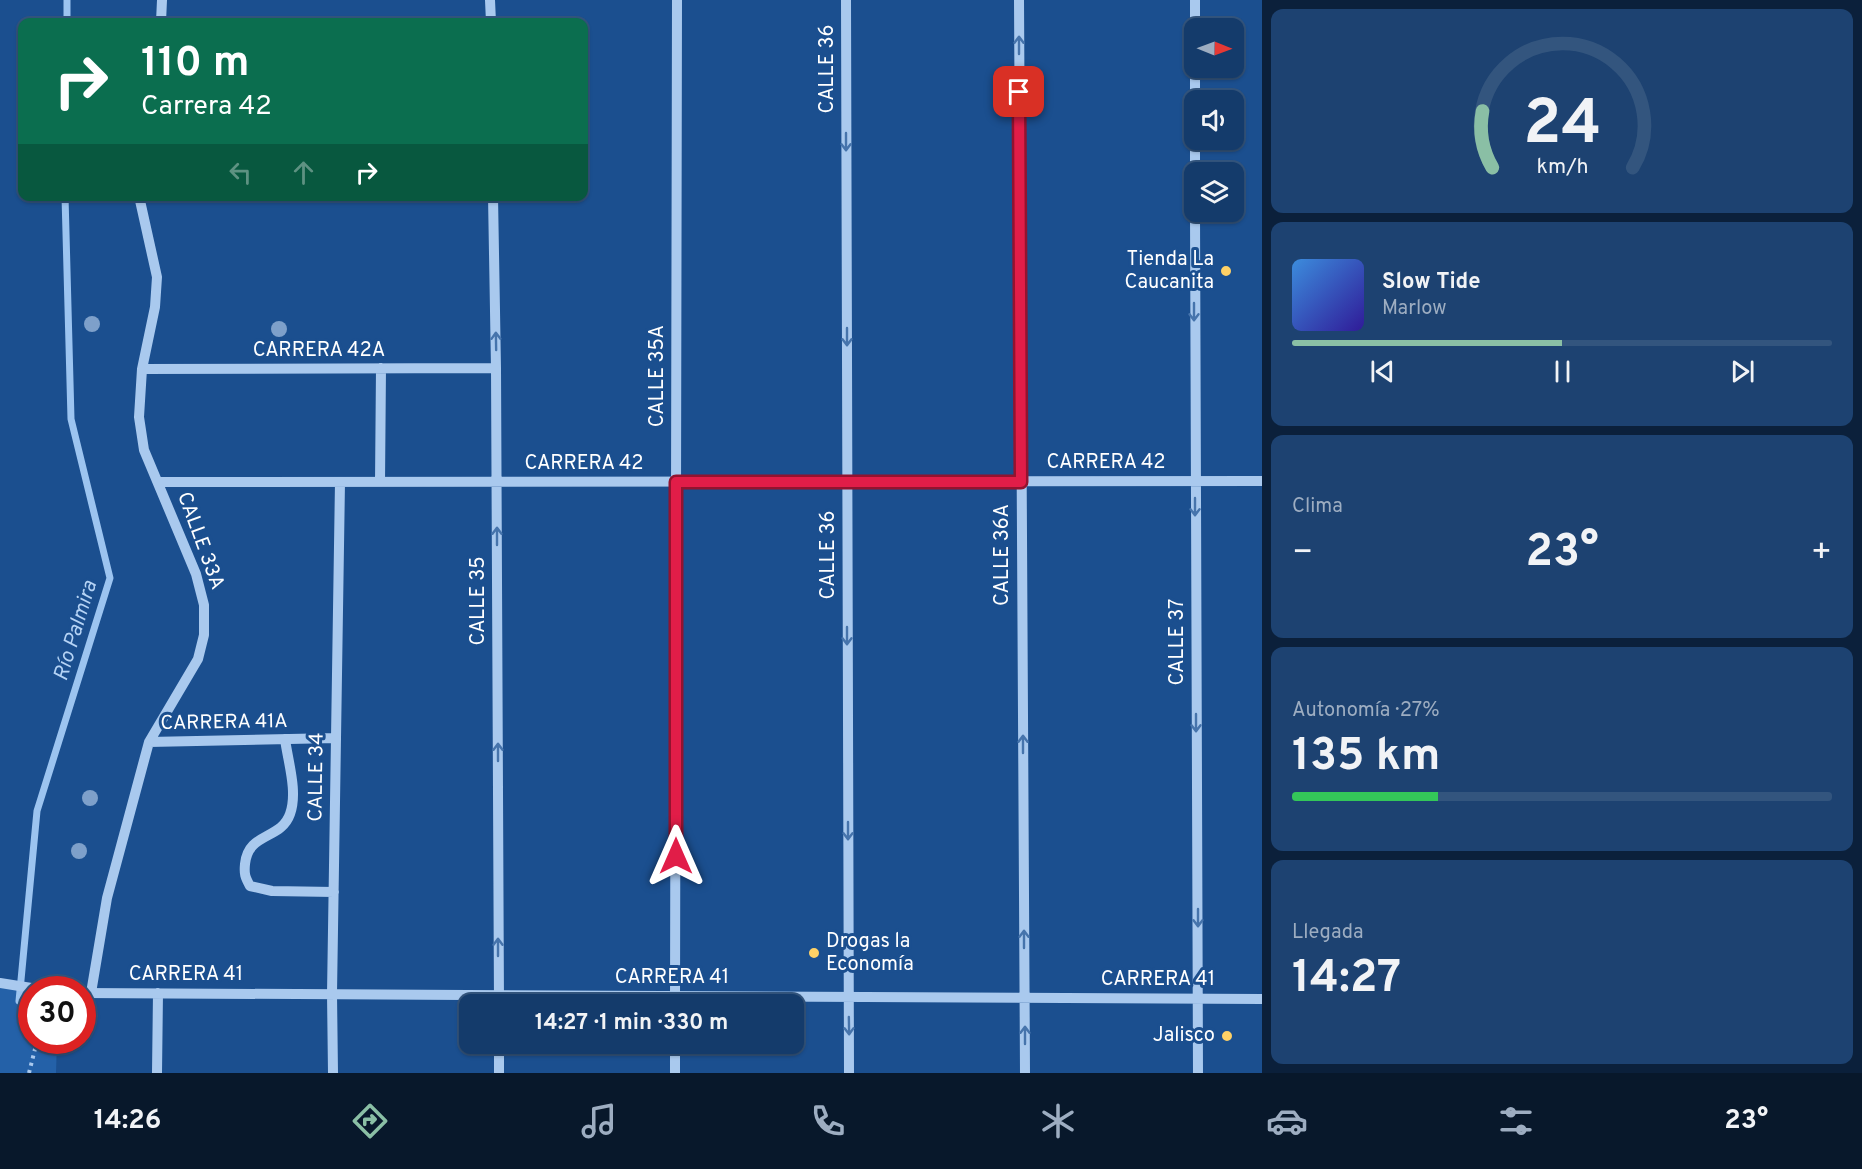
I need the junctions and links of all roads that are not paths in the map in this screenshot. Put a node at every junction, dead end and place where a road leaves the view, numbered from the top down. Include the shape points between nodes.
1 (162, 0) edge
2 (490, 0) edge
3 (677, 0) edge
4 (846, 0) edge
5 (1019, 0) edge
6 (1195, 0) edge
7 (161, 18) edge
8 (491, 18) edge
9 (1195, 18) edge
10 (140, 201) edge
11 (494, 201) edge
12 (1195, 222) edge
13 (381, 368) junction
14 (496, 368) junction
15 (142, 369) junction
16 (1262, 481) edge
17 (159, 482) junction
18 (340, 482) junction
19 (380, 482) junction
20 (497, 482) junction
21 (676, 482) junction
22 (847, 482) junction
23 (1021, 482) junction
24 (1194, 482) junction
25 (336, 738) junction
26 (285, 740) junction
27 (149, 742) junction
28 (334, 892) junction
29 (91, 976) edge
30 (0, 983) edge
31 (18, 986) edge
32 (96, 993) edge
33 (158, 993) junction
34 (332, 994) junction
35 (499, 994) edge
36 (675, 994) edge
37 (849, 996) junction
38 (804, 997) edge
39 (1025, 998) junction
40 (1198, 998) junction
41 (459, 999) edge
42 (1262, 999) edge
43 (499, 1054) edge
44 (675, 1054) edge
45 (157, 1073) edge
46 (333, 1073) edge
47 (499, 1073) edge
48 (675, 1073) edge
49 (849, 1073) edge
50 (1025, 1073) edge
51 (1198, 1073) edge

1 - 7 street
2 - 8 street
3 - 21 street, CALLE 35A
4 -> 22 street, CALLE 36
23 -> 5 street, CALLE 36A
6 - 9 street
10 - 15 street, CALLE 33A via 157,277
14 -> 11 street, CALLE 35
12 -> 24 street, CALLE 37
13 - 14 street, CARRERA 42A
13 - 15 street, CARRERA 42A
13 - 19 street
14 - 20 street, CALLE 35
15 - 17 street, CALLE 33A via 139,417 144,450
16 - 24 street, CARRERA 42
17 - 18 street, CARRERA 42
17 - 27 street, CALLE 33A via 196,574 204,605 204,635 198,659
18 - 19 street, CARRERA 42
18 - 25 street, CALLE 34
19 - 20 street, CARRERA 42
20 - 21 street, CARRERA 42
35 -> 20 street, CALLE 35
21 - 22 street, CARRERA 42
21 - 36 street, CALLE 35A
22 - 23 street, CARRERA 42
22 -> 37 street, CALLE 36
23 - 24 street, CARRERA 42
39 -> 23 street, CALLE 36A
24 -> 40 street, CALLE 37
25 - 26 street, CARRERA 41A
25 - 28 street, CALLE 34
26 - 27 street, CARRERA 41A
26 - 28 street via 293,799 290,815 284,826 253,844 246,853 244,876 250,886 272,891
27 - 29 street, CALLE 33A
28 - 34 street, CALLE 34
30 - 31 street
32 - 33 street, CARRERA 41
33 - 34 street, CARRERA 41
33 - 45 street
34 - 41 street, CARRERA 41
34 - 46 street, CALLE 34
37 - 38 street, CARRERA 41
37 - 39 street, CARRERA 41
37 -> 49 street, CALLE 36
39 - 40 street, CARRERA 41
50 -> 39 street, CALLE 36A
40 - 42 street, CARRERA 41
40 - 51 street, CALLE 37
43 - 47 street
44 - 48 street

